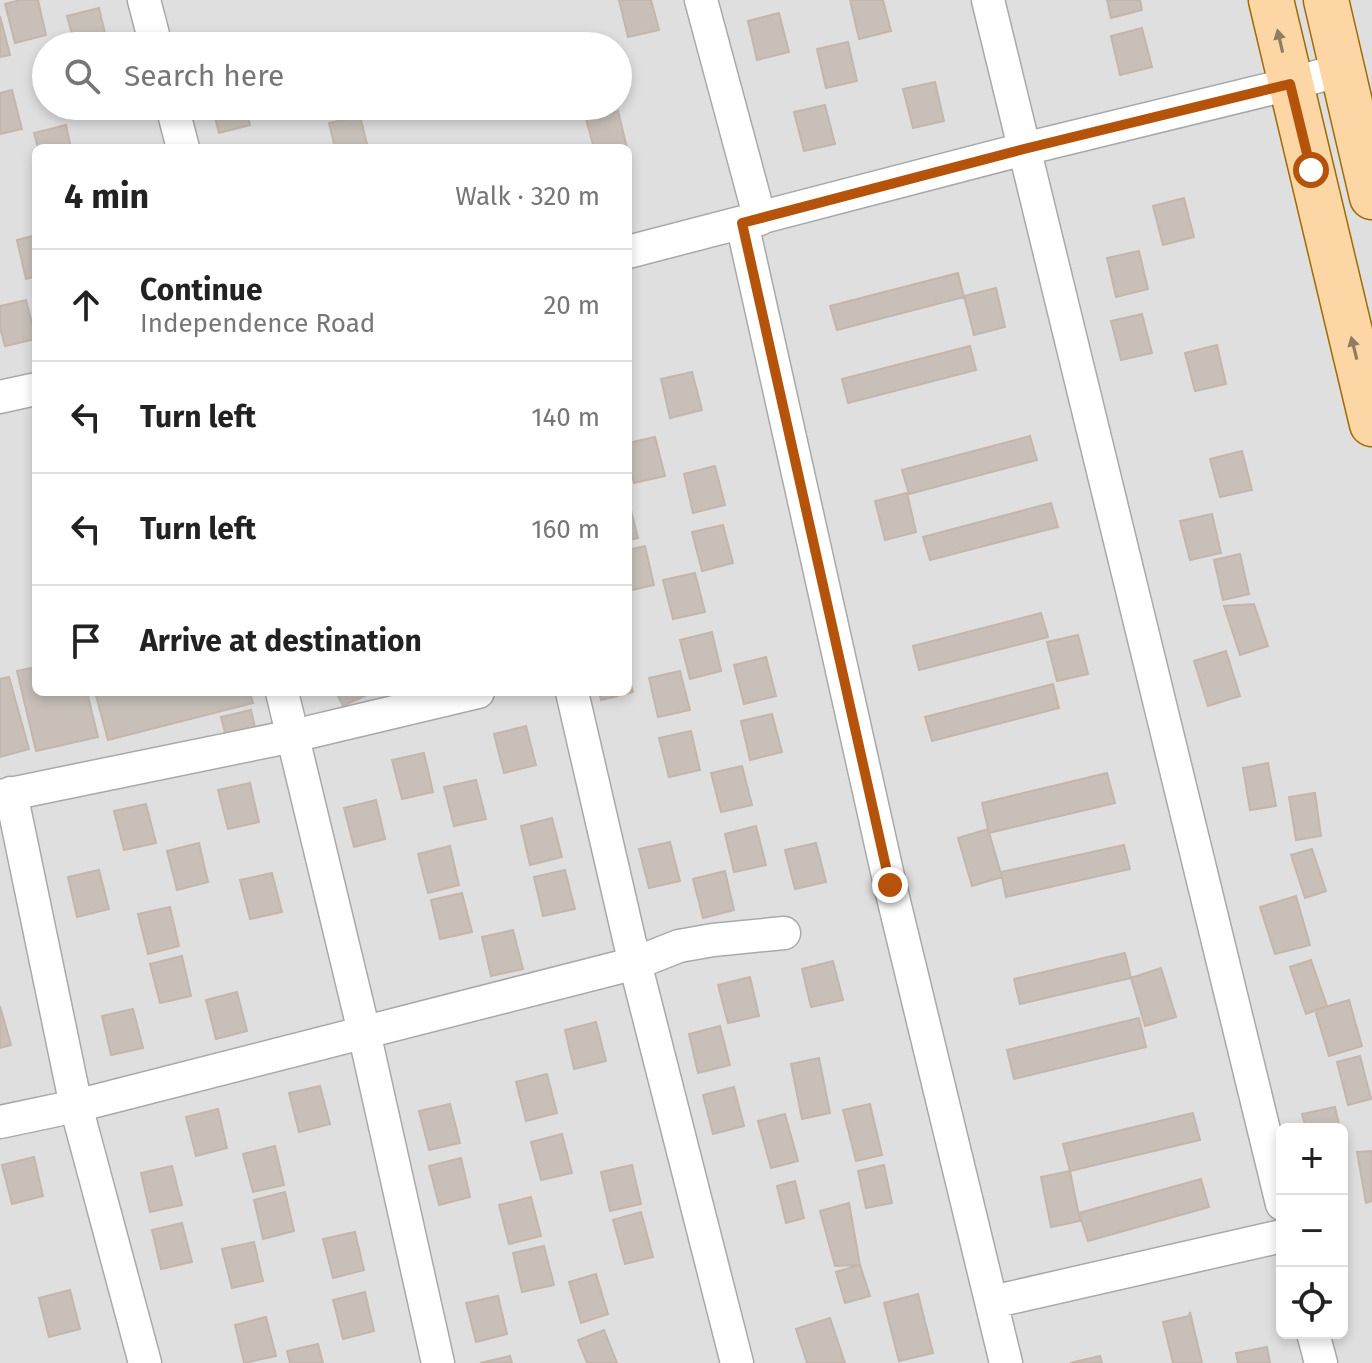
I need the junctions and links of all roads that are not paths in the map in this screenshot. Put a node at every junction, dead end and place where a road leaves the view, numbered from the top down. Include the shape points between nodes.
1 (144, 0) edge
2 (701, 0) edge
3 (988, 0) edge
4 (1271, 0) edge
5 (1326, 0) edge
6 (152, 32) edge
7 (1341, 70) junction
8 (1290, 84) junction
9 (176, 120) edge
10 (182, 144) edge
11 (1024, 149) junction
12 (1372, 197) edge
13 (751, 221) junction
14 (632, 251) edge
15 (32, 390) edge
16 (0, 397) edge
17 (1372, 424) edge
18 (283, 696) edge
19 (461, 696) edge
20 (573, 696) edge
21 (293, 736) junction
22 (6, 794) edge
23 (784, 933) dead end
24 (636, 963) junction
25 (364, 1032) junction
26 (76, 1106) junction
27 (0, 1122) edge
28 (1280, 1195) edge
29 (1276, 1237) edge
30 (992, 1302) junction
31 (1315, 1339) edge
32 (145, 1363) edge
33 (438, 1363) edge
34 (737, 1363) edge
35 (1006, 1363) edge
36 (1321, 1363) edge

1 - 6 street
2 - 13 street
3 - 11 street
8 -> 4 main road
5 - 7 main road
7 - 8 street
7 - 12 main road
8 - 11 street
17 -> 8 main road
9 - 10 street
11 - 13 street
11 - 28 street
13 - 14 street
13 - 30 street via 890,885
15 - 16 street
18 - 21 street
19 - 21 street
20 - 24 street
21 - 22 street
21 - 25 street
22 - 26 street
23 - 24 street via 679,946
24 - 25 street
24 - 34 street
25 - 26 street
25 - 33 street
26 - 27 street
26 - 32 street
29 - 30 street
30 - 35 street
31 - 36 street

